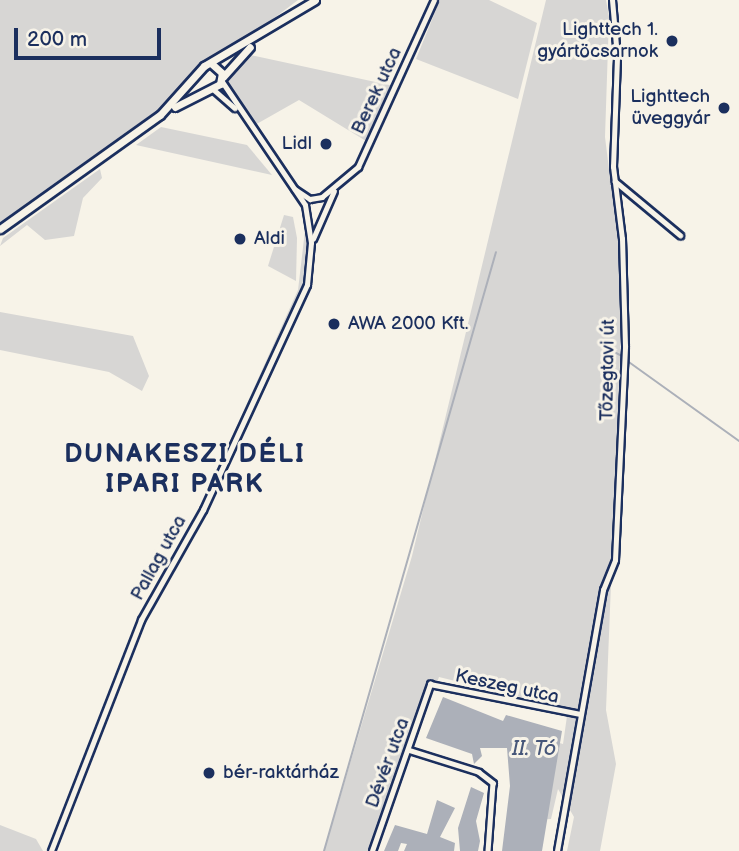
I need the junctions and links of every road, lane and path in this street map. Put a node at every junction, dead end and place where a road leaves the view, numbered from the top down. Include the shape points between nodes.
1 (315, 0) edge
2 (434, 0) edge
3 (612, 0) edge
4 (256, 41) junction
5 (212, 64) junction
6 (199, 72) junction
7 (222, 79) junction
8 (210, 88) junction
9 (238, 110) junction
10 (160, 115) junction
11 (614, 181) junction
12 (286, 182) junction
13 (336, 188) junction
14 (313, 199) junction
15 (304, 205) junction
16 (326, 208) junction
17 (310, 219) junction
18 (320, 220) junction
19 (0, 229) edge
20 (680, 235) dead end
21 (311, 243) junction
22 (430, 684) joint
23 (580, 714) junction
24 (409, 750) junction
25 (51, 851) edge
26 (372, 851) edge
27 (488, 851) edge
28 (558, 851) edge

1 - 4 main road
2 - 13 street, Berek utca via 358,167
3 - 11 street, Tőzegtavi út
4 - 5 main road
4 - 7 main road
5 - 6 main road
5 - 7 main road
6 - 8 main road
6 - 10 main road
7 - 8 main road
7 - 9 street
8 - 9 street
8 - 10 main road
9 - 12 street
10 - 19 main road
11 - 20 street
11 - 23 street, Tőzegtavi út via 625,346 615,559 603,590
12 - 14 street
12 - 15 street
13 - 14 street, Berek utca
13 - 16 street, Berek utca
14 - 15 street, Berek utca
14 - 16 street
15 - 17 street
16 - 18 street, Berek utca
17 - 18 street
17 - 21 street, Pallag utca
18 - 21 street, Pallag utca
21 - 25 street, Pallag utca via 300,304 203,510 141,620
22 - 23 street, Keszeg utca
22 - 24 street, Dévér utca
23 - 28 street, Tőzegtavi út
24 - 26 street, Dévér utca
24 - 27 street via 479,772 493,783

